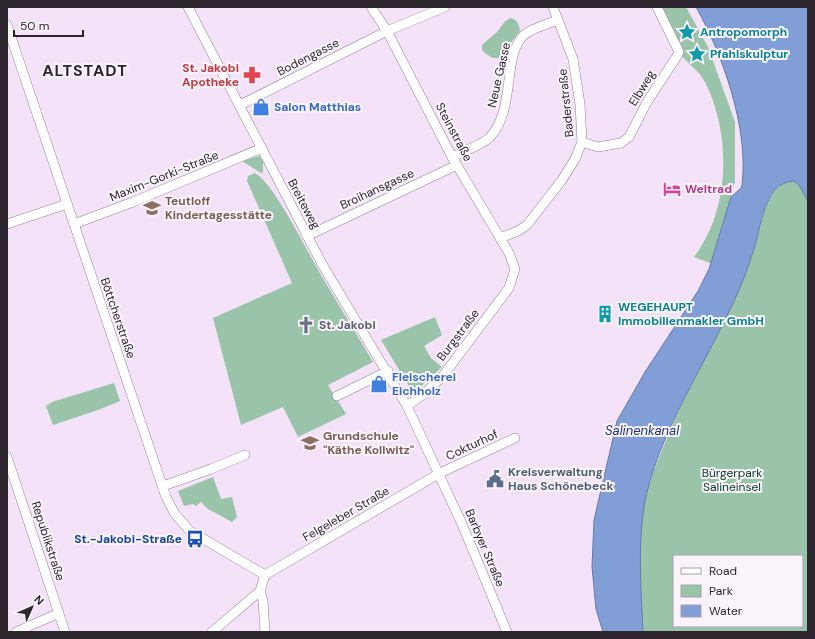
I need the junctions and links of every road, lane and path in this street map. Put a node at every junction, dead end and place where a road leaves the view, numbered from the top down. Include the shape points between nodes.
1 (188, 7) edge
2 (371, 7) edge
3 (445, 7) edge
4 (553, 7) edge
5 (658, 7) edge
6 (558, 20) junction
7 (7, 25) edge
8 (387, 31) junction
9 (240, 105) junction
10 (582, 142) junction
11 (262, 148) junction
12 (452, 157) junction
13 (457, 165) junction
14 (67, 204) junction
15 (7, 224) edge
16 (74, 224) junction
17 (307, 236) junction
18 (500, 238) junction
19 (515, 269) joint
20 (388, 371) junction
21 (337, 396) dead end
22 (407, 406) junction
23 (515, 438) dead end
24 (245, 455) dead end
25 (7, 457) edge
26 (440, 473) junction
27 (162, 486) junction
28 (265, 575) junction
29 (260, 591) junction
30 (59, 613) junction
31 (16, 632) edge
32 (65, 632) edge
33 (212, 632) edge
34 (265, 632) edge
35 (507, 632) edge

1 - 9 street, Breiteweg
2 - 8 street, Steinstraße
3 - 8 street, Bodengasse
4 - 6 street, Baderstraße
5 - 10 street, Elbweg via 679,52 647,102 629,137 621,143 598,148
6 - 10 street, Baderstraße via 573,60 580,104
6 - 12 street, Neue Gasse via 526,34 519,41 515,49 507,103 490,138
7 - 14 street, Böttcherstraße
8 - 9 street, Bodengasse
8 - 12 street, Steinstraße
9 - 11 street, Breiteweg
10 - 18 street, Baderstraße via 562,180 527,225
11 - 16 street, Maxim-Gorki-Straße
11 - 17 street, Breiteweg
12 - 13 street, Steinstraße
13 - 17 street, Broihansgasse
13 - 18 street, Steinstraße
14 - 15 street
14 - 16 street, Böttcherstraße
16 - 27 street, Böttcherstraße
17 - 20 street, Breiteweg
18 - 19 street, Steinstraße
19 - 22 street, Burgstraße via 509,288 455,361 425,393
20 - 21 street
20 - 22 street, Breiteweg
22 - 26 street, Barbyer Straße
23 - 26 street, Cokturhof
24 - 27 street
25 - 30 street, Republikstraße
26 - 28 street, Felgeleber Straße
26 - 35 street, Barbyer Straße
27 - 28 street, Böttcherstraße via 175,514 190,531
28 - 29 street
29 - 33 street
29 - 34 street
30 - 31 street
30 - 32 street, Republikstraße

